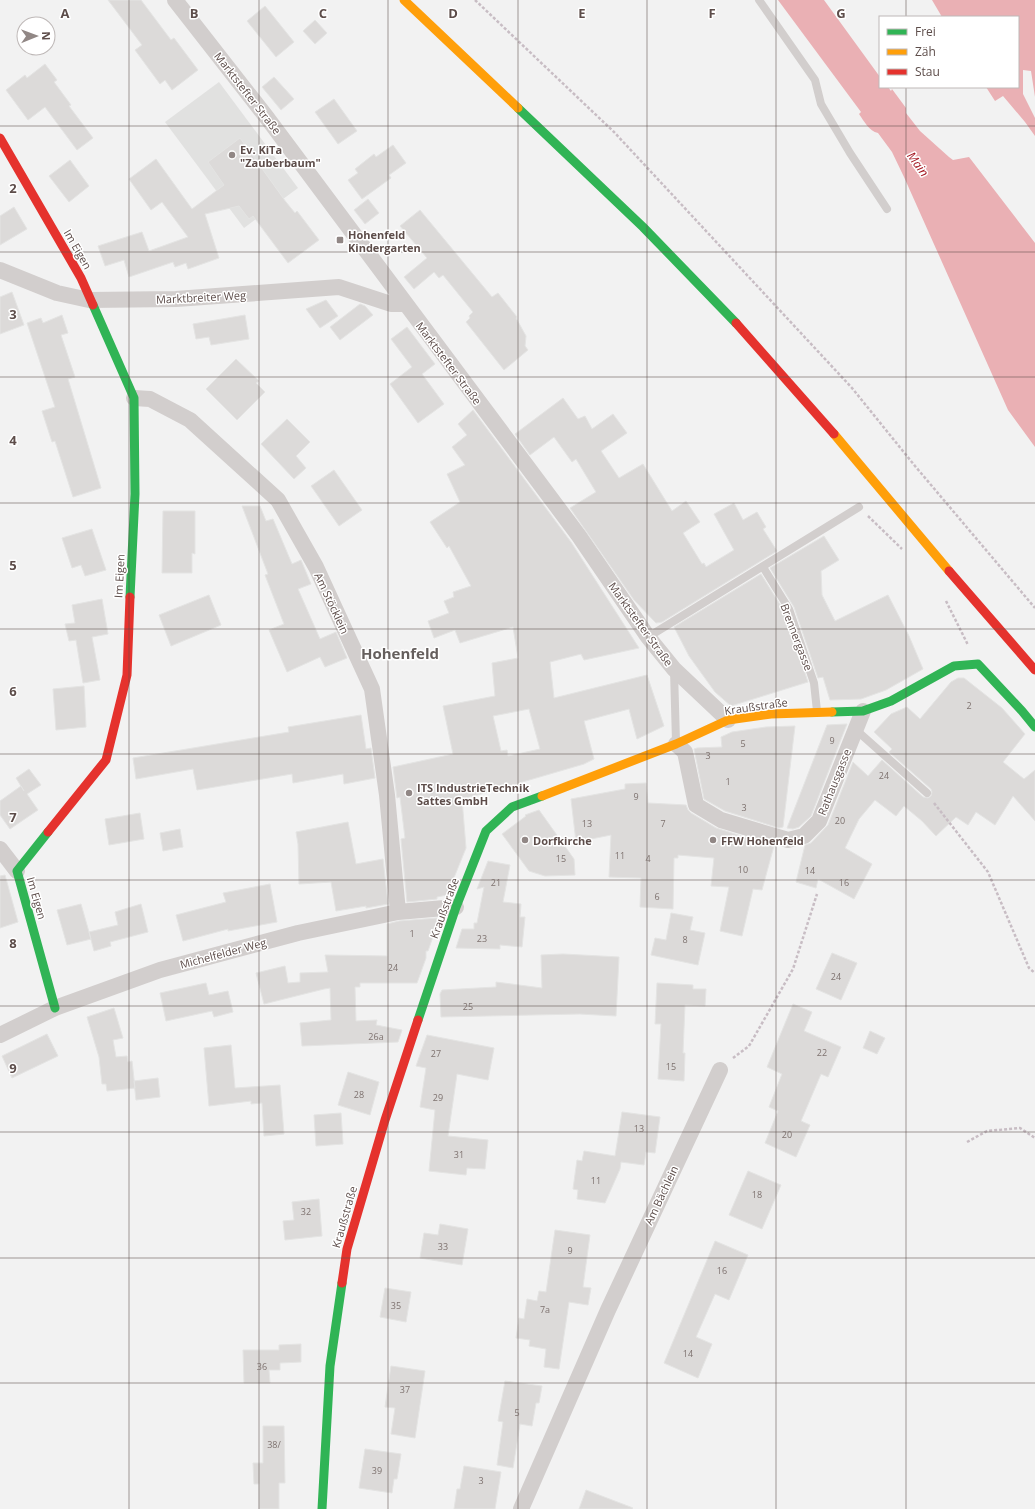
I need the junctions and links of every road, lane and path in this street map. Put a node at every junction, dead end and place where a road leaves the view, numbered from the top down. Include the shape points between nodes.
1 (175, 0) edge
2 (404, 0) edge
3 (475, 0) edge
4 (758, 0) edge
5 (0, 138) edge
6 (887, 209) dead end
7 (0, 270) edge
8 (90, 300) junction
9 (405, 304) junction
10 (134, 398) junction
11 (859, 507) joint
12 (907, 555) dead end
13 (763, 567) junction
14 (946, 600) dead end
15 (1035, 608) edge
16 (648, 637) junction
17 (978, 664) junction
18 (674, 669) junction
19 (1035, 670) edge
20 (817, 711) junction
21 (863, 711) junction
22 (728, 720) junction
23 (1035, 727) edge
24 (856, 729) junction
25 (676, 744) junction
26 (927, 793) joint
27 (0, 849) edge
28 (17, 871) junction
29 (817, 894) dead end
30 (456, 907) junction
31 (398, 912) junction
32 (1035, 973) edge
33 (55, 1008) junction
34 (0, 1035) edge
35 (720, 1070) joint
36 (1035, 1138) edge
37 (967, 1142) dead end
38 (322, 1509) edge
39 (521, 1509) edge

1 - 9 street, Marktstefter Straße via 268,119
2 - 19 street via 611,196 719,306 848,451
3 - 15 path via 614,132 852,388
4 - 6 lane via 815,80 821,104
5 - 8 street, Im Eigen via 81,278
7 - 8 street, Marktbreiter Weg via 57,293
8 - 9 street, Marktbreiter Weg via 176,299 340,287 391,304
8 - 10 street, Im Eigen
9 - 16 street, Marktstefter Straße via 579,536
10 - 28 street, Im Eigen via 135,494 127,675 110,744 106,760
10 - 31 street, Am Stöcklein via 150,399 190,420 278,500 316,567 372,689 387,795
11 - 12 path
11 - 13 lane
13 - 16 lane
13 - 20 lane, Brennergasse via 789,609 814,682
14 - 17 path
16 - 18 street, Marktstefter Straße
17 - 21 street, Kraußstraße via 954,666 891,701
17 - 23 street
18 - 22 street, Marktstefter Straße
18 - 25 lane
20 - 21 street, Kraußstraße
20 - 22 street, Kraußstraße
21 - 24 street, Rathausgasse
22 - 25 street, Kraußstraße
24 - 25 street, Rathausgasse via 819,821 804,836 788,840 720,820 696,805 686,752
24 - 26 lane
25 - 30 street, Kraußstraße via 512,807 486,831
26 - 32 path via 988,872 1029,968
27 - 28 street
28 - 33 street, Im Eigen
29 - 35 path via 793,969 749,1046
30 - 31 street, Michelfelder Weg
30 - 38 street, Kraußstraße via 385,1120 347,1249 330,1366
31 - 33 street, Michelfelder Weg via 298,933 160,970
33 - 34 street, Michelfelder Weg
35 - 39 street, Am Bächlein via 608,1310
36 - 37 path via 1020,1128 987,1131

